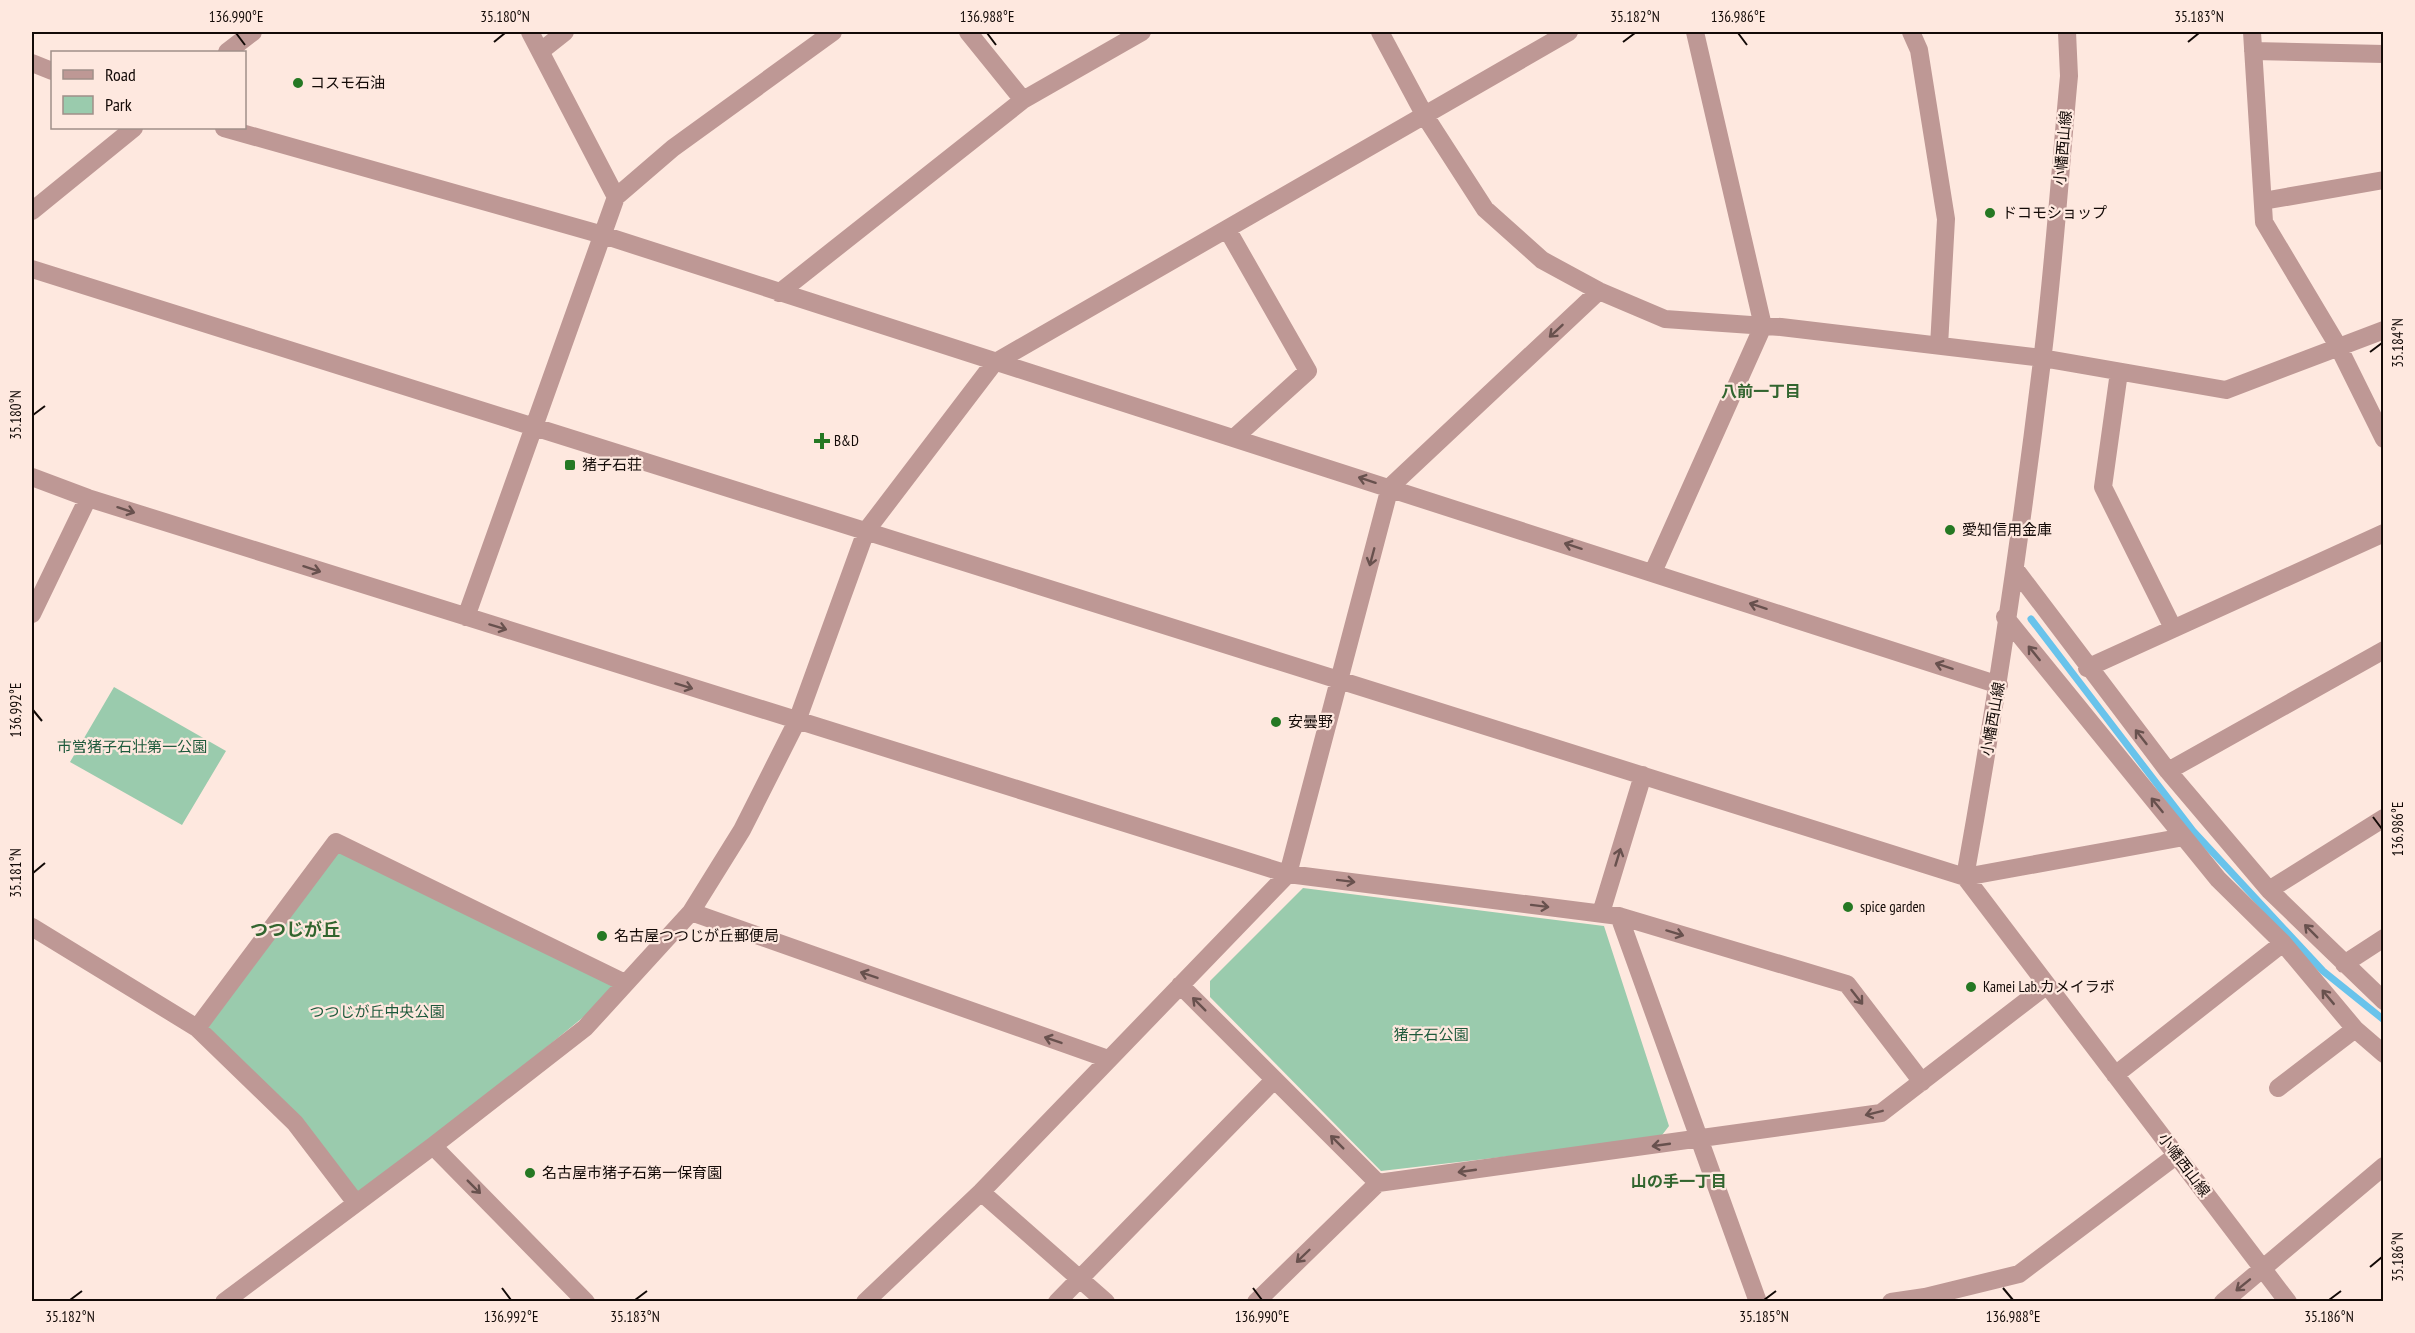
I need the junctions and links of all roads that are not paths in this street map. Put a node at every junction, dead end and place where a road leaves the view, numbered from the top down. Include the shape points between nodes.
1 (253, 32) edge
2 (530, 32) edge
3 (565, 32) edge
4 (833, 32) edge
5 (968, 32) edge
6 (1142, 32) edge
7 (1380, 32) edge
8 (1569, 32) edge
9 (1695, 32) edge
10 (1911, 32) edge
11 (2067, 32) edge
12 (2252, 32) edge
13 (228, 51) edge
14 (541, 51) junction
15 (2253, 51) junction
16 (2384, 54) edge
17 (32, 63) edge
18 (51, 71) edge
19 (1023, 100) junction
20 (1425, 116) junction
21 (133, 129) edge
22 (228, 129) edge
23 (2384, 180) edge
24 (616, 197) junction
25 (2263, 201) junction
26 (32, 211) edge
27 (1227, 229) junction
28 (603, 236) junction
29 (32, 269) edge
30 (1599, 291) junction
31 (779, 293) junction
32 (1763, 326) junction
33 (2384, 330) edge
34 (1939, 346) junction
35 (2337, 346) junction
36 (2042, 358) junction
37 (994, 363) junction
38 (2119, 372) junction
39 (534, 427) junction
40 (1234, 438) junction
41 (2384, 440) edge
42 (32, 477) edge
43 (1390, 487) junction
44 (88, 498) junction
45 (866, 531) junction
46 (2384, 533) edge
47 (2015, 569) junction
48 (1653, 572) junction
49 (32, 614) edge
50 (466, 617) junction
51 (2005, 617) junction
52 (2173, 628) junction
53 (2384, 650) edge
54 (2087, 668) junction
55 (1339, 680) junction
56 (1999, 684) junction
57 (797, 721) junction
58 (2168, 771) junction
59 (1643, 776) junction
60 (2384, 818) edge
61 (2184, 837) junction
62 (1288, 874) junction
63 (1965, 877) junction
64 (2269, 890) junction
65 (691, 912) junction
66 (1601, 913) junction
67 (1619, 916) junction
68 (32, 927) edge
69 (2384, 938) edge
70 (2283, 943) junction
71 (2343, 964) junction
72 (625, 983) junction
73 (1180, 985) junction
74 (2048, 985) junction
75 (2384, 1001) edge
76 (197, 1028) junction
77 (2355, 1029) junction
78 (2384, 1054) edge
79 (1108, 1059) junction
80 (2115, 1075) junction
81 (1274, 1080) junction
82 (1922, 1082) junction
83 (2278, 1088) dead end
84 (1700, 1140) junction
85 (433, 1146) junction
86 (2177, 1155) junction
87 (2384, 1166) edge
88 (1378, 1183) junction
89 (981, 1192) junction
90 (356, 1203) junction
91 (2263, 1269) junction
92 (1080, 1279) junction
93 (224, 1302) edge
94 (586, 1302) edge
95 (865, 1302) edge
96 (1057, 1302) edge
97 (1106, 1302) edge
98 (1256, 1302) edge
99 (1758, 1302) edge
100 (1891, 1302) edge
101 (2223, 1302) edge
102 (2288, 1302) edge

1 - 13 street
2 - 14 street
3 - 14 street
4 - 24 street via 673,148
5 - 19 street
6 - 19 street
7 - 20 street
8 - 20 street
9 - 32 street
10 - 34 street via 1919,50 1946,219
11 - 36 street, 小幡西山線 via 2069,76
12 - 15 street
14 - 24 street
15 - 16 street
15 - 25 street
17 - 18 street
19 - 31 street
20 - 27 street
20 - 30 street via 1485,209 1542,260
21 - 26 street
22 - 28 street
23 - 25 street
24 - 28 street
25 - 35 street via 2264,222
27 - 37 street
27 - 40 street via 1308,371
28 - 31 street
28 - 39 street
29 - 39 street
30 - 32 street via 1665,319
30 -> 43 street
31 - 37 street
32 - 34 street
32 - 48 street
33 - 35 street
34 - 36 street
35 - 38 street via 2226,390
35 - 41 street
36 - 38 street
36 - 47 street, 小幡西山線
37 - 40 street
37 - 45 street
38 - 52 street via 2103,487
39 - 45 street
39 - 50 street
43 -> 40 street
42 - 44 street
48 -> 43 street
43 -> 55 street
44 - 49 street
44 -> 50 street
45 - 55 street
45 - 57 street
46 - 52 street
47 - 51 street, 小幡西山線
47 - 54 street
56 -> 48 street
50 -> 57 street
51 - 56 street, 小幡西山線
61 -> 51 street
52 - 54 street
53 - 58 street
58 -> 54 street
55 - 59 street
55 - 62 street
56 - 63 street, 小幡西山線
57 - 62 street
57 - 65 street via 742,830
58 - 64 street
59 - 63 street
66 -> 59 street
60 - 64 street
61 - 63 street
61 - 70 street via 2218,879
62 -> 66 street
62 - 73 street
63 - 74 street, 小幡西山線
71 -> 64 street
65 - 72 street
79 -> 65 street
66 - 67 street
67 -> 82 street via 1847,984
67 - 84 street
68 - 76 street
69 - 71 street
77 -> 70 street
70 - 80 street
71 - 75 street
72 - 76 street via 336,842
72 - 85 street via 585,1028
73 - 79 street
81 -> 73 street
74 - 80 street, 小幡西山線
74 - 82 street
76 - 90 street via 295,1123
77 - 78 street
77 - 83 street
79 - 89 street
80 - 86 street, 小幡西山線
88 -> 81 street
81 - 92 street
82 -> 84 street via 1881,1113
84 -> 88 street
84 - 99 street
85 - 90 street
85 -> 94 street
86 - 91 street, 小幡西山線
86 - 100 street via 2019,1274
87 - 91 street
88 -> 98 street
89 - 92 street
89 - 95 street
90 - 93 street
91 -> 101 street
91 - 102 street, 小幡西山線
92 - 96 street
92 - 97 street

